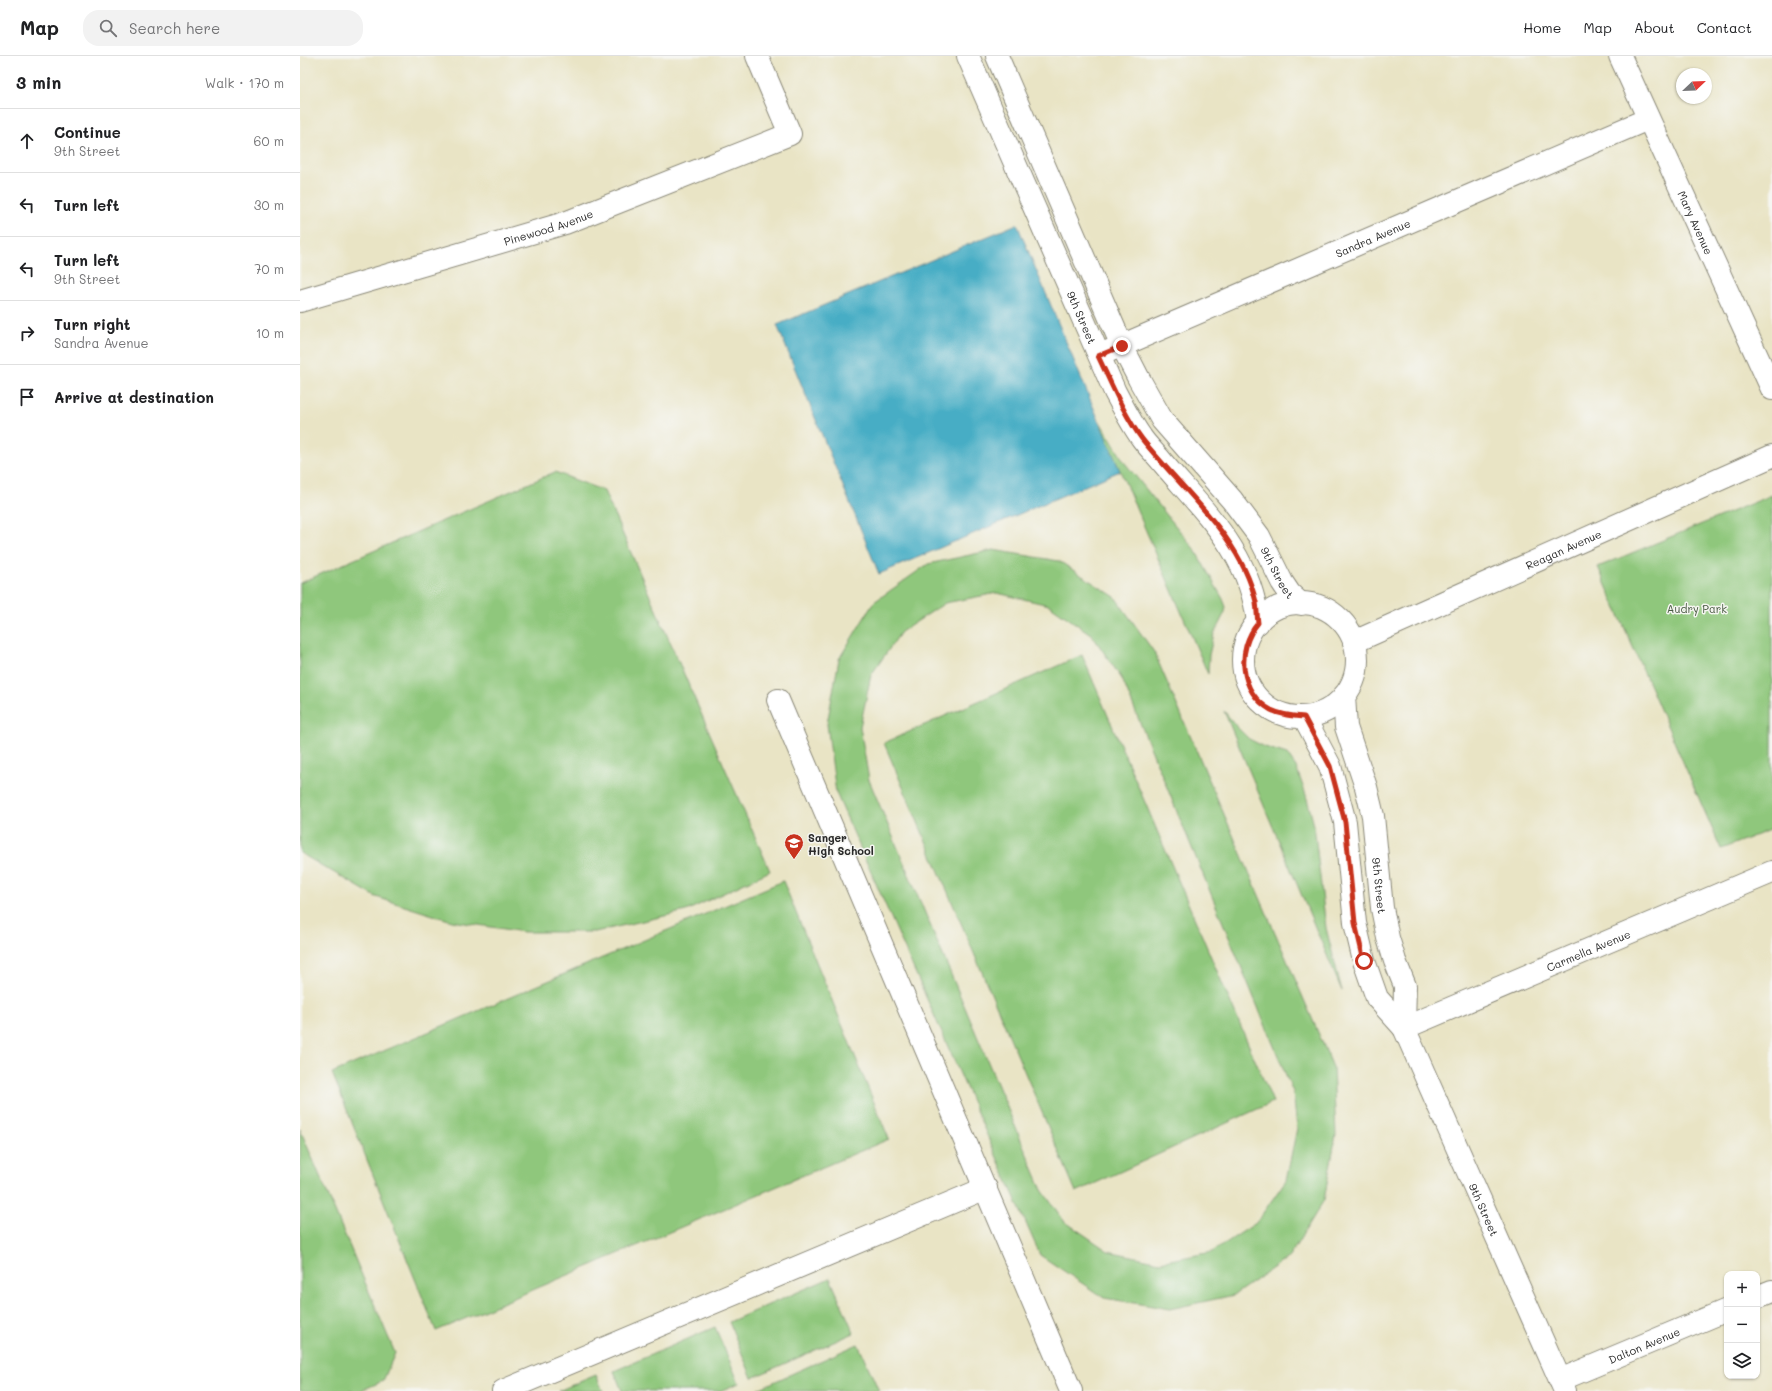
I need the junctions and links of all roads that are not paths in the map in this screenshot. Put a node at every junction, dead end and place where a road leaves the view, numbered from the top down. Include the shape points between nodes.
1 (757, 56) edge
2 (968, 56) edge
3 (997, 56) edge
4 (1620, 56) edge
5 (1648, 119) junction
6 (300, 301) edge
7 (1122, 346) junction
8 (1098, 356) junction
9 (1772, 389) edge
10 (1772, 456) edge
11 (1302, 604) junction
12 (1258, 623) junction
13 (1354, 642) junction
14 (1344, 696) junction
15 (778, 700) dead end
16 (1304, 717) junction
17 (1772, 872) edge
18 (1404, 1028) junction
19 (986, 1188) junction
20 (1772, 1291) edge
21 (1760, 1296) edge
22 (1724, 1311) edge
23 (1563, 1386) edge
24 (503, 1391) edge
25 (1071, 1391) edge

1 - 6 street, Pinewood Avenue via 790,134 565,223
2 - 8 street, 9th Street
3 - 7 street, 9th Street
4 - 5 street, Mary Avenue
5 - 7 street, Sandra Avenue
5 - 9 street, Mary Avenue
7 - 8 street, Sandra Avenue
7 - 11 street, 9th Street via 1162,420 1232,500 1259,536 1290,594
8 - 12 street, 9th Street via 1141,438 1214,522 1237,556 1256,602
10 - 13 street, Reagan Avenue
11 - 12 street via 1277,608
11 - 13 street via 1324,609 1336,617
12 - 16 street via 1251,632 1245,648 1243,666 1248,683 1257,698 1270,709 1287,716
13 - 14 street via 1356,670 1352,684
14 - 16 street via 1334,706 1321,713
14 - 18 street, 9th Street via 1346,727 1373,816 1382,908 1388,938 1405,986
15 - 19 street
16 - 18 street, 9th Street via 1330,766 1345,822 1355,923 1364,961 1378,998
17 - 18 street, Carmella Avenue
18 - 23 street, 9th Street
19 - 24 street
19 - 25 street
20 - 21 street
22 - 23 street, Dalton Avenue

